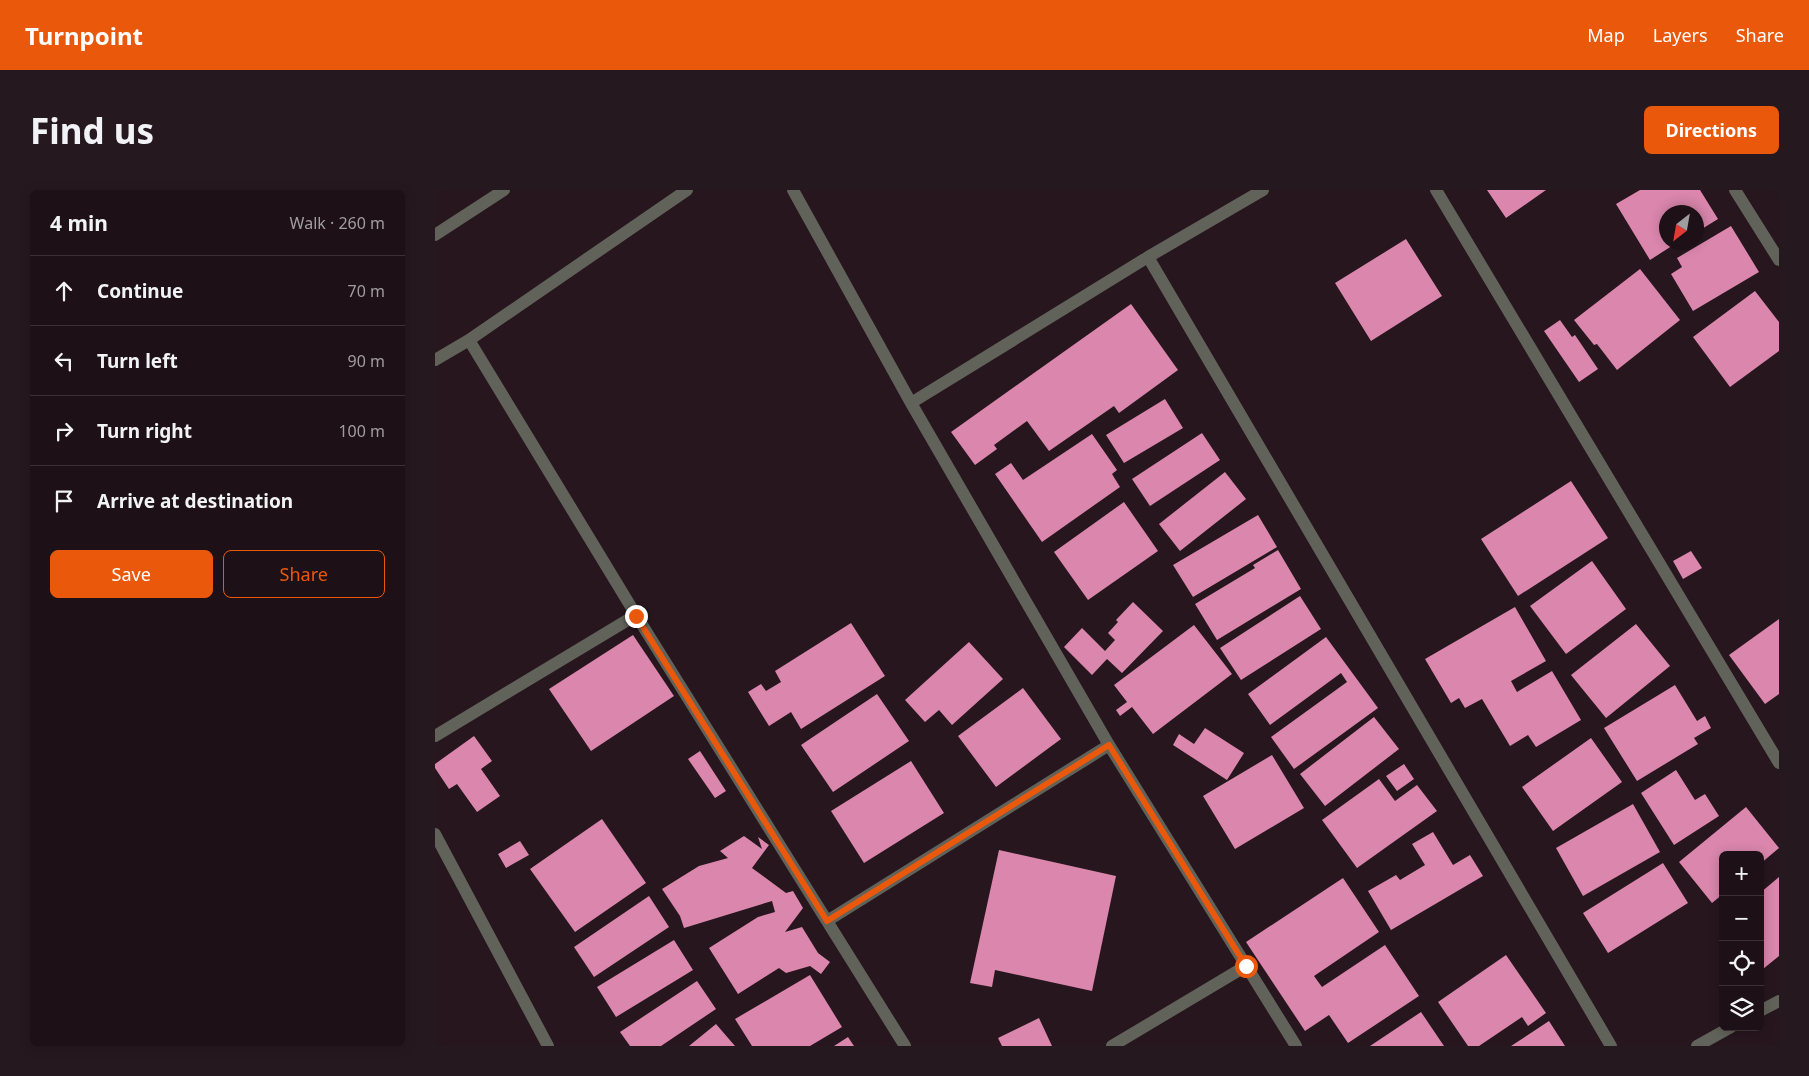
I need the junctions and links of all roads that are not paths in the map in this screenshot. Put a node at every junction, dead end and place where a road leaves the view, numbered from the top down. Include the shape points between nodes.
1 (504, 190) edge
2 (687, 190) edge
3 (793, 190) edge
4 (1263, 190) edge
5 (1436, 190) edge
6 (1735, 190) edge
7 (435, 234) edge
8 (1148, 257) junction
9 (1779, 260) edge
10 (469, 340) junction
11 (435, 360) edge
12 (911, 403) junction
13 (636, 616) junction
14 (435, 736) edge
15 (1109, 745) junction
16 (1779, 763) edge
17 (435, 834) edge
18 (827, 921) junction
19 (1246, 966) junction
20 (1779, 1001) edge
21 (1764, 1010) edge
22 (1724, 1031) edge
23 (548, 1046) edge
24 (905, 1046) edge
25 (1112, 1046) edge
26 (1296, 1046) edge
27 (1611, 1046) edge
28 (1697, 1046) edge

1 - 7 street
2 - 10 street
3 - 12 street
4 - 8 street
5 - 16 street
6 - 9 street
8 - 12 street
8 - 27 street
10 - 11 street
10 - 13 street
12 - 15 street
13 - 14 street
13 - 18 street
15 - 18 street
15 - 19 street
17 - 23 street
18 - 24 street
19 - 25 street
19 - 26 street
20 - 21 street
22 - 28 street

